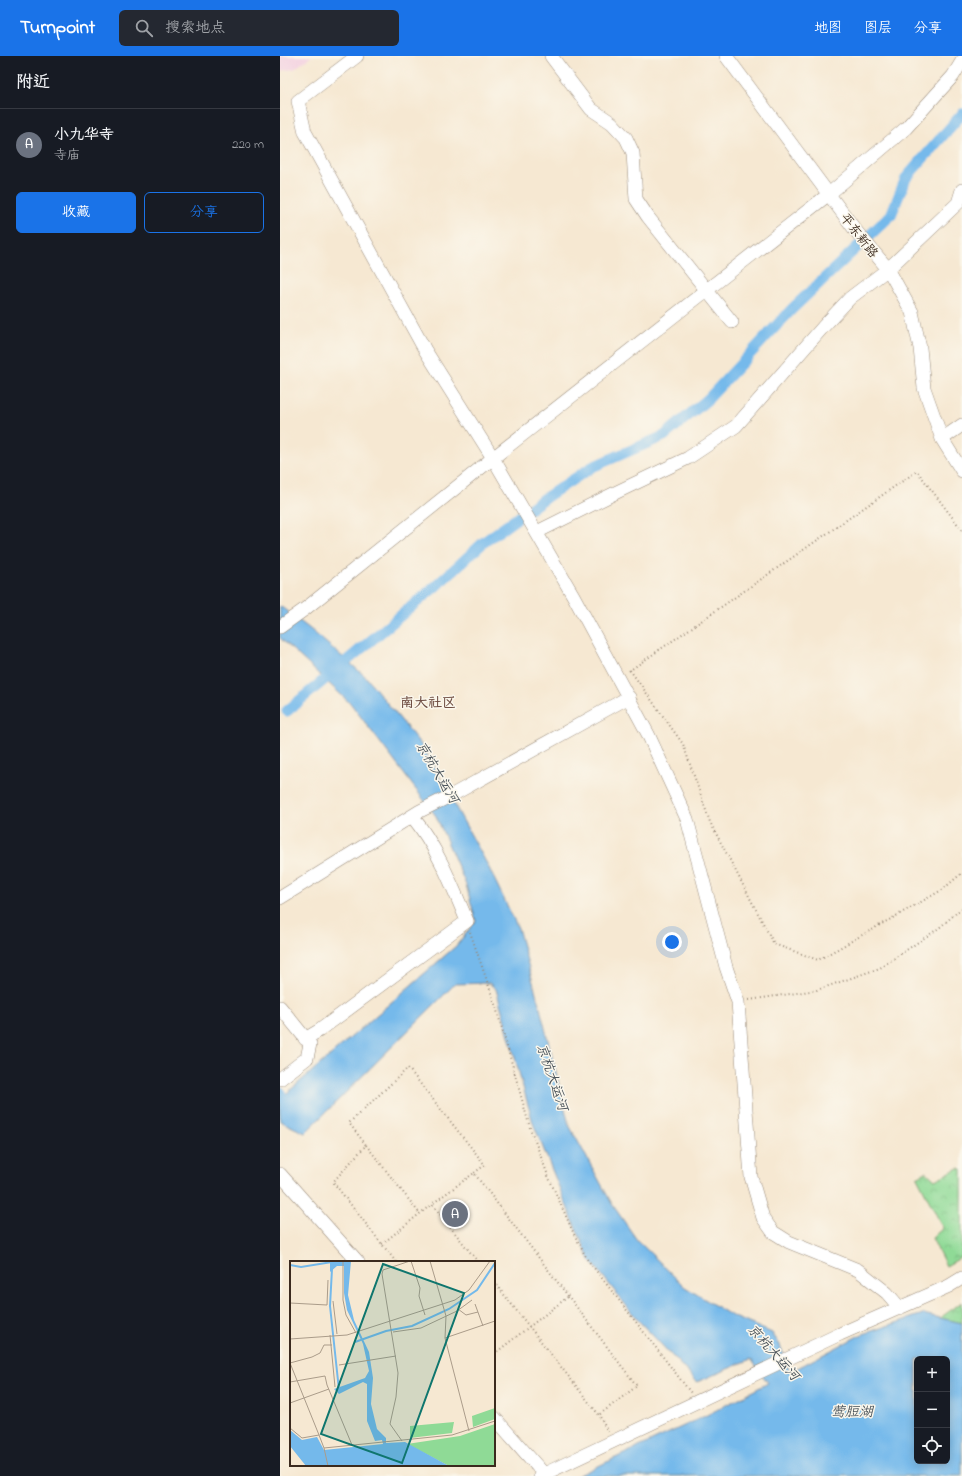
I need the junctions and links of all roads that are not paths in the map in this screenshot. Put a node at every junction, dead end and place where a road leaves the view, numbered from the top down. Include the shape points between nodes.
1 (357, 56) edge
2 (551, 56) edge
3 (726, 56) edge
4 (962, 61) edge
5 (962, 191) edge
6 (829, 194) junction
7 (884, 265) junction
8 (705, 290) junction
9 (732, 322) dead end
10 (962, 425) edge
11 (942, 439) junction
12 (493, 458) junction
13 (962, 471) edge
14 (536, 532) junction
15 (280, 627) edge
16 (629, 697) junction
17 (416, 813) junction
18 (280, 898) edge
19 (280, 1008) edge
20 (306, 1039) junction
21 (280, 1079) edge
22 (280, 1174) edge
23 (357, 1261) edge
24 (962, 1278) edge
25 (956, 1286) edge
26 (900, 1308) junction
27 (495, 1418) edge
28 (542, 1475) edge

1 - 12 street via 298,101 305,132 425,350
2 - 8 street via 591,109 612,123 626,138 633,153 636,199
3 - 6 street, 平东新路
4 - 6 street via 953,76 906,128
5 - 7 street via 958,203
6 - 7 street, 平东新路
6 - 8 street
7 - 11 street, 平东新路 via 912,312 920,348 924,388
7 - 14 street via 823,327 736,426 688,458
8 - 9 street
8 - 12 street
10 - 11 street
11 - 13 street, 平东新路
12 - 14 street
12 - 15 street
14 - 16 street
16 - 17 street
16 - 26 street via 687,819 726,968 738,1002 751,1177 763,1218 773,1232 789,1242 858,1270 887,1293
17 - 18 street
17 - 20 street via 467,921
19 - 20 street
20 - 21 street via 310,1044 306,1058
22 - 23 street
24 - 25 street
25 - 26 street
26 - 28 street
27 - 28 street

